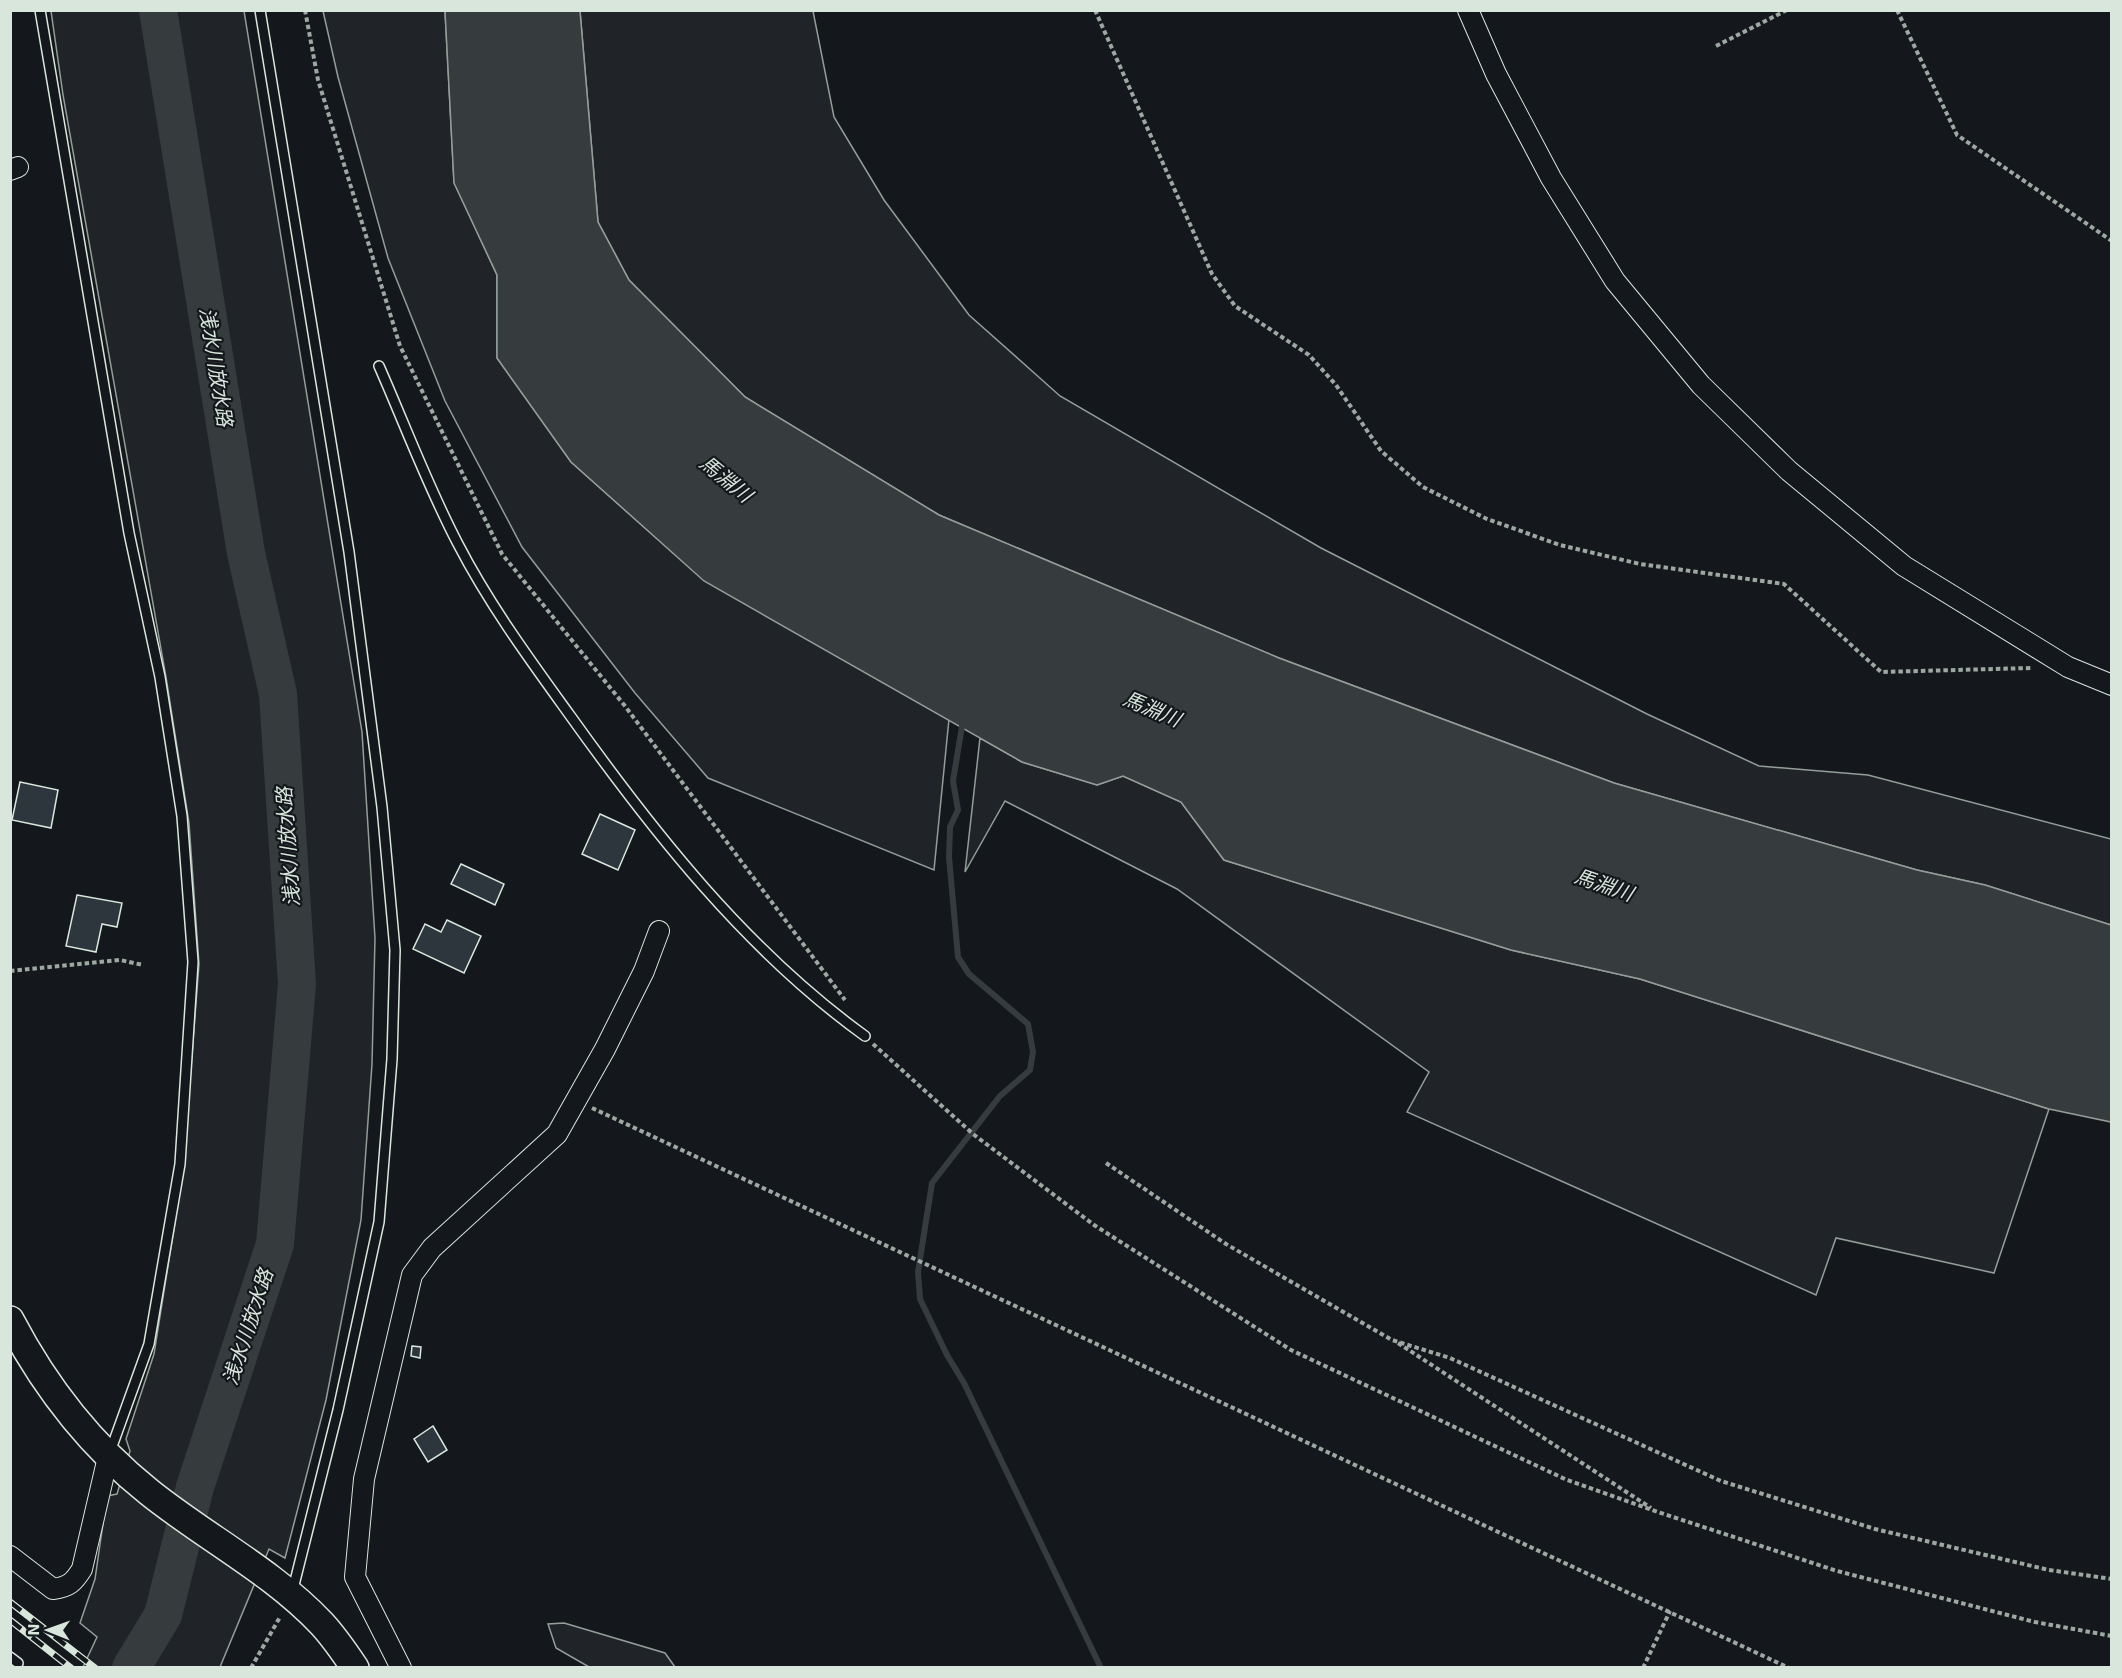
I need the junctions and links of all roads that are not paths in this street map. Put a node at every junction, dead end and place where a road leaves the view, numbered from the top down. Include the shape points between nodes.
1 (40, 10) edge
2 (260, 10) edge
3 (1468, 10) edge
4 (379, 366) dead end
5 (2112, 684) edge
6 (659, 931) dead end
7 (865, 1036) road end
8 (10, 1320) edge
9 (113, 1461) junction
10 (10, 1556) edge
11 (292, 1595) junction
12 (355, 1668) edge
13 (401, 1668) edge

1 - 9 lane via 129,533 160,677 182,816 193,962 180,1164 150,1344
2 - 11 lane via 349,552 382,807 395,950 392,1059 379,1222
3 - 5 street via 1496,74 1551,178 1615,281 1701,385 1789,471 1904,566 2068,667
4 - 7 lane via 458,544 520,646 611,773 737,925 825,1007
6 - 13 street via 644,971 557,1134 432,1248 412,1275 364,1479 355,1577
8 - 9 street via 53,1393
9 - 10 street via 82,1569 74,1582 64,1588 53,1588
9 - 11 street
11 - 12 street via 323,1625

